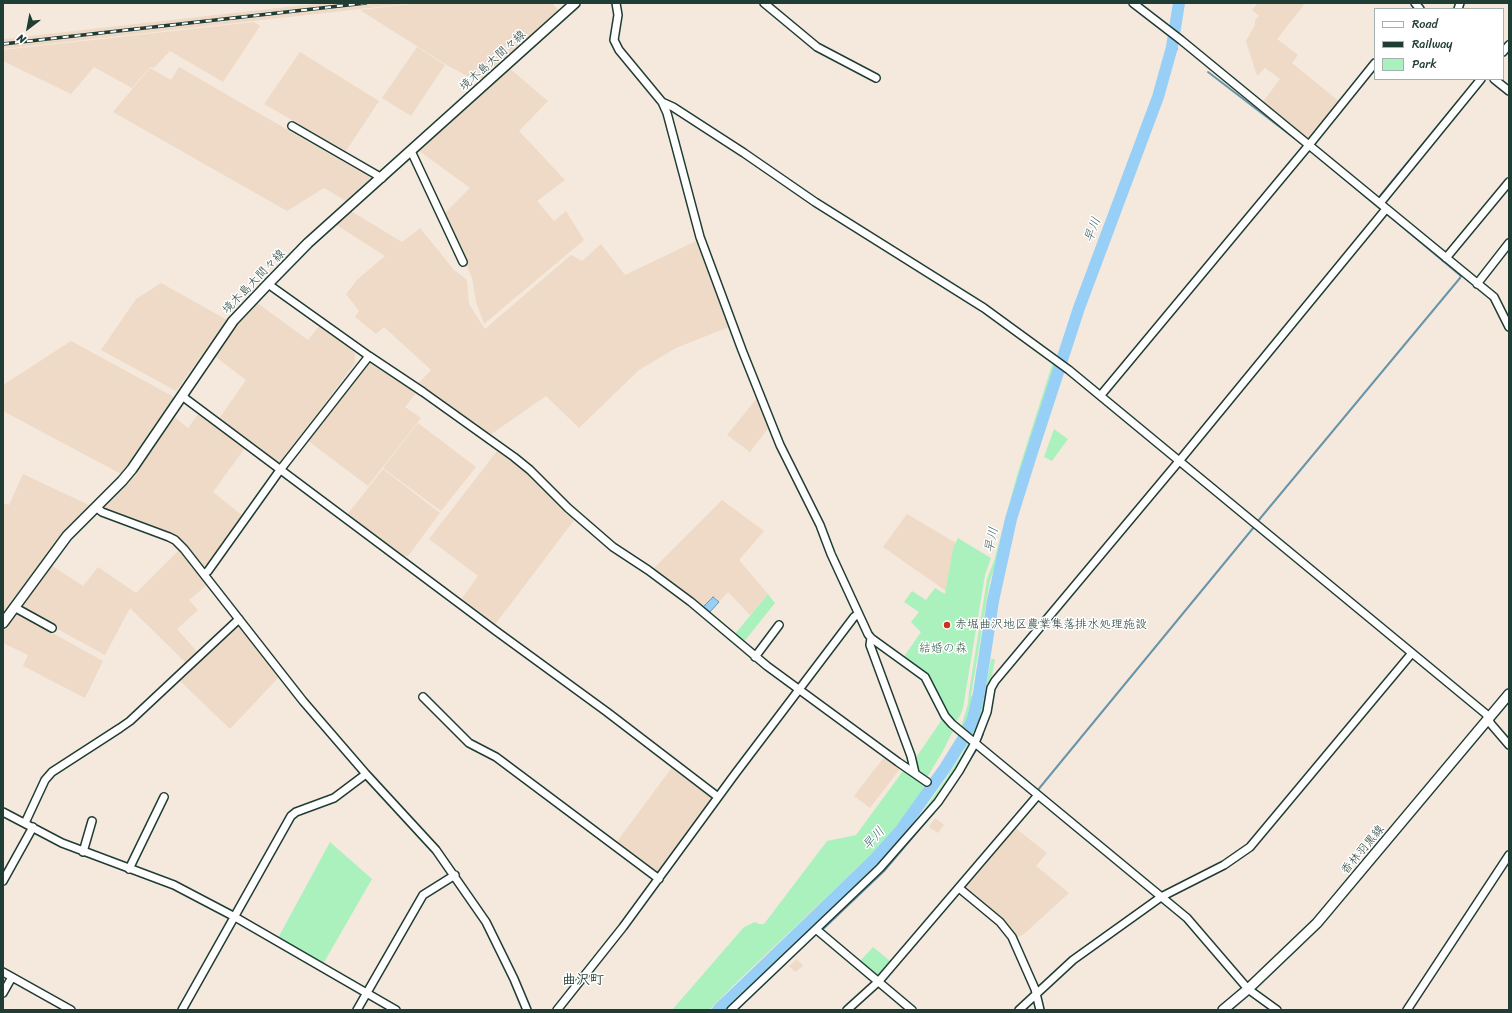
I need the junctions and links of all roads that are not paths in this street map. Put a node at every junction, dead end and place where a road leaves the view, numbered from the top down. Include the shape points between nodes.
1 (575, 3) edge
2 (616, 3) edge
3 (764, 3) edge
4 (1133, 3) edge
5 (1374, 64) edge
6 (876, 78) dead end
7 (1480, 80) edge
8 (1495, 80) edge
9 (1509, 91) edge
10 (662, 102) junction
11 (292, 126) dead end
12 (1309, 146) junction
13 (411, 151) junction
14 (382, 178) junction
15 (1509, 182) edge
16 (1380, 204) junction
17 (1386, 209) junction
18 (1509, 243) edge
19 (1446, 258) junction
20 (463, 262) dead end
21 (268, 284) junction
22 (1477, 284) junction
23 (1509, 327) edge
24 (369, 356) junction
25 (1101, 395) junction
26 (182, 396) junction
27 (1180, 460) junction
28 (280, 470) junction
29 (96, 507) junction
30 (204, 574) junction
31 (14, 608) junction
32 (858, 614) junction
33 (239, 619) junction
34 (3, 623) edge
35 (778, 625) dead end
36 (52, 628) dead end
37 (871, 638) junction
38 (1412, 653) junction
39 (754, 656) junction
40 (800, 690) junction
41 (1509, 694) edge
42 (423, 697) dead end
43 (1489, 718) junction
44 (974, 742) junction
45 (1509, 745) edge
46 (915, 773) junction
47 (366, 774) junction
48 (927, 782) dead end
49 (1038, 795) junction
50 (164, 797) dead end
51 (718, 797) junction
52 (3, 812) edge
53 (92, 821) dead end
54 (25, 823) junction
55 (32, 827) junction
56 (83, 852) junction
57 (1509, 855) edge
58 (129, 869) junction
59 (455, 876) junction
60 (659, 878) junction
61 (3, 881) edge
62 (959, 888) junction
63 (1161, 897) junction
64 (235, 917) junction
65 (817, 930) junction
66 (3, 972) edge
67 (12, 977) junction
68 (879, 981) junction
69 (1248, 989) junction
70 (3, 993) edge
71 (367, 993) junction
72 (1036, 994) junction
73 (70, 1010) edge
74 (182, 1010) edge
75 (358, 1010) edge
76 (396, 1010) edge
77 (527, 1010) edge
78 (557, 1010) edge
79 (731, 1010) edge
80 (847, 1010) edge
81 (912, 1010) edge
82 (1019, 1010) edge
83 (1040, 1010) edge
84 (1223, 1010) edge
85 (1277, 1010) edge
86 (1407, 1010) edge

1 - 13 main road, 境木島大間々線
2 - 10 street via 618,15 614,40 618,50
3 - 6 street via 817,47
4 - 12 street
5 - 12 street
7 - 16 street
8 - 9 street
10 - 25 street via 984,308
10 - 32 street via 700,237 744,354 780,445 820,525
11 - 14 street
12 - 16 street
12 - 25 street
13 - 14 main road, 境木島大間々線
13 - 20 street
14 - 21 main road, 境木島大間々線 via 308,243
15 - 19 street
16 - 17 street
17 - 19 street
17 - 27 street
18 - 22 street
19 - 22 street
21 - 24 street
21 - 26 main road, 境木島大間々線 via 226,330
22 - 23 street via 1494,297
24 - 28 street
24 - 39 street via 514,456 573,514 620,553 691,602
25 - 27 street
26 - 28 street
26 - 29 main road, 境木島大間々線 via 132,469
27 - 38 street
27 - 44 street via 995,681 991,688 987,712
28 - 30 street
28 - 51 street
29 - 30 street via 102,512 175,540
29 - 31 main road, 境木島大間々線 via 67,536
30 - 33 street
31 - 34 main road, 境木島大間々線
31 - 36 street
32 - 37 street
32 - 40 street
33 - 47 street via 303,701
33 - 54 street via 130,721 52,772 45,780
35 - 39 street
37 - 44 street via 925,677 945,716
37 - 46 street via 870,645
38 - 43 street
38 - 63 street via 1250,847 1224,865
39 - 40 street
40 - 46 street
40 - 51 street
41 - 43 main road, 香林羽黒線
42 - 60 street via 469,743 496,757
43 - 45 street
43 - 69 main road, 香林羽黒線 via 1317,923
44 - 49 street
44 - 65 street via 959,771 938,802 880,868
46 - 48 street
47 - 59 street via 436,850
47 - 64 street via 334,798 296,812 292,816
49 - 62 street
49 - 63 street
50 - 58 street
51 - 60 street
52 - 54 street
53 - 56 street
54 - 55 street
55 - 56 street
55 - 61 street
56 - 58 street
57 - 86 street
58 - 64 street via 174,885
59 - 71 street via 422,895
59 - 77 street via 486,922
60 - 78 street
62 - 68 street
62 - 72 street via 996,918 1006,930 1015,943
63 - 69 street via 1192,923
63 - 72 street via 1073,960
64 - 71 street
64 - 74 street
65 - 68 street
65 - 79 street
66 - 67 street
67 - 70 street
67 - 73 street
68 - 80 street
68 - 81 street
69 - 84 main road, 香林羽黒線
69 - 85 street
71 - 75 street
71 - 76 street
72 - 82 street
72 - 83 street

